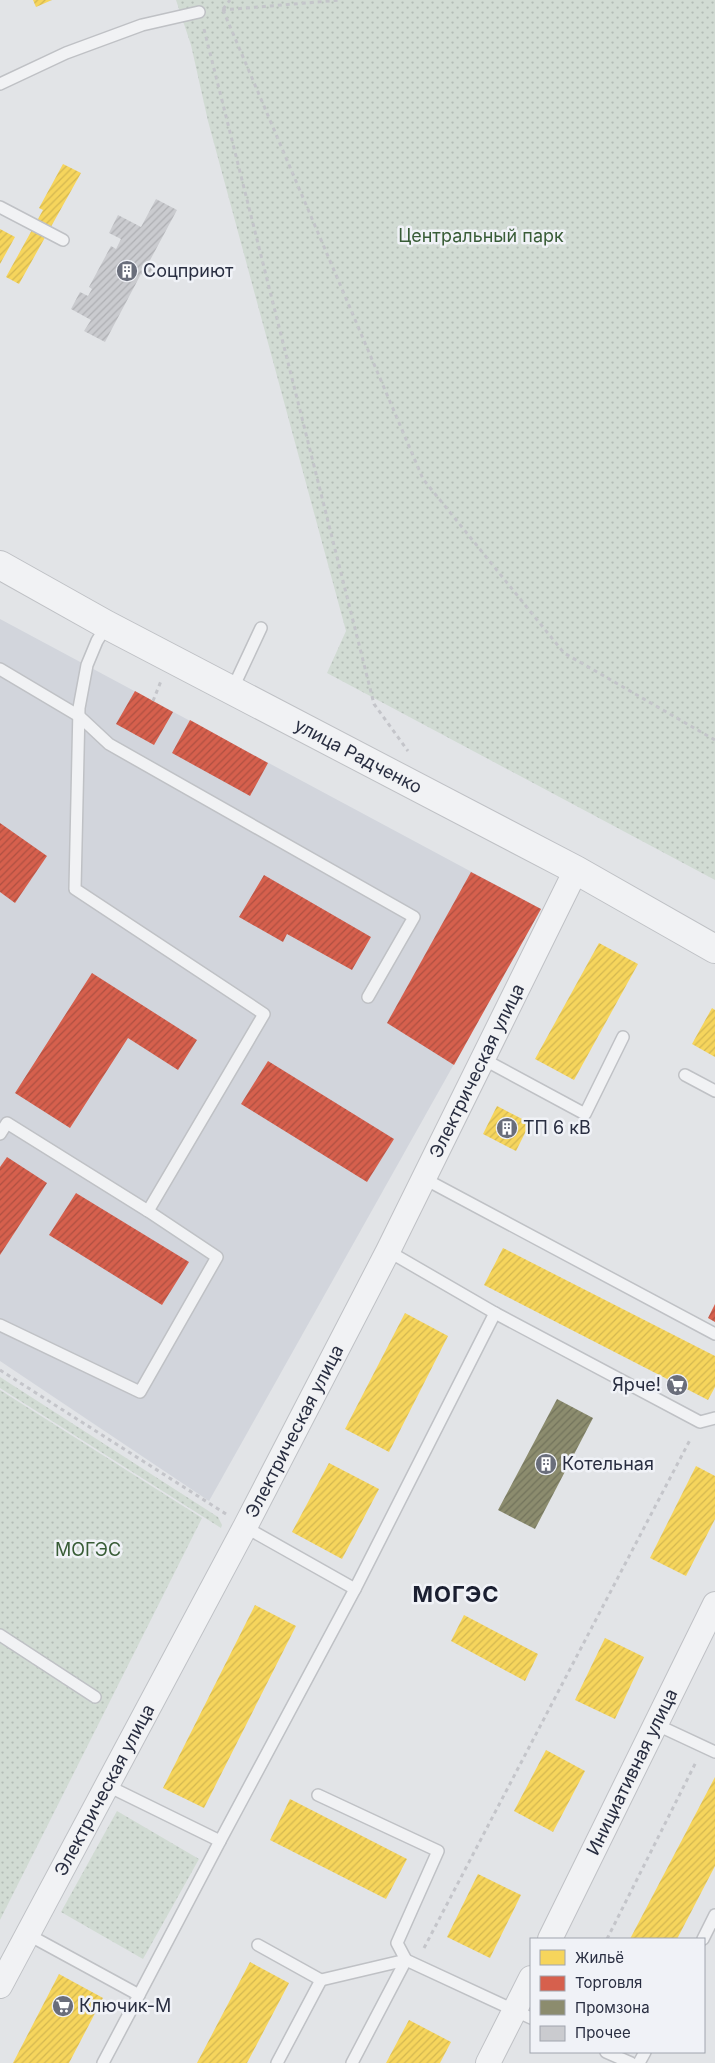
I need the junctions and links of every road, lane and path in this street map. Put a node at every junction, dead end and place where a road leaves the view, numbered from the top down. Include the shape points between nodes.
1 (230, 0) edge
2 (341, 0) edge
3 (223, 10) junction
4 (199, 12) joint
5 (0, 84) edge
6 (0, 206) edge
7 (63, 240) dead end
8 (0, 565) edge
9 (107, 625) junction
10 (261, 628) dead end
11 (0, 669) edge
12 (163, 676) dead end
13 (232, 690) junction
14 (153, 701) dead end
15 (79, 716) junction
16 (715, 740) edge
17 (412, 758) dead end
18 (576, 870) junction
19 (715, 949) edge
20 (368, 997) dead end
21 (623, 1037) dead end
22 (483, 1059) junction
23 (685, 1075) dead end
24 (715, 1091) edge
25 (0, 1134) edge
26 (423, 1178) junction
27 (148, 1211) junction
28 (388, 1251) junction
29 (494, 1313) junction
30 (0, 1325) edge
31 (715, 1334) edge
32 (0, 1370) edge
33 (715, 1418) edge
34 (700, 1422) junction
35 (245, 1527) junction
36 (355, 1589) junction
37 (715, 1604) edge
38 (0, 1635) edge
39 (95, 1697) dead end
40 (655, 1724) junction
41 (704, 1747) junction
42 (715, 1752) edge
43 (108, 1786) junction
44 (318, 1795) dead end
45 (220, 1841) junction
46 (715, 1915) edge
47 (27, 1934) junction
48 (550, 1938) edge
49 (608, 1938) edge
50 (704, 1938) edge
51 (258, 1945) dead end
52 (411, 1962) junction
53 (321, 1980) junction
54 (530, 1982) edge
55 (0, 1986) edge
56 (139, 1995) junction
57 (523, 2014) edge
58 (608, 2053) edge
59 (103, 2063) edge
60 (277, 2063) edge
61 (352, 2063) edge
62 (488, 2063) edge
63 (631, 2063) edge

1 - 3 path
2 - 3 path
3 - 16 path via 423,479 564,653
4 - 5 lane via 142,25 74,50
4 - 17 path via 374,704
6 - 7 lane
8 - 9 street, улица Радченко
9 - 13 street, улица Радченко
9 - 15 lane via 87,665
10 - 13 lane
11 - 15 lane
12 - 14 path
13 - 18 street, улица Радченко
15 - 20 lane via 109,744 414,917
15 - 27 lane via 75,889 264,1014
18 - 19 street, улица Радченко
18 - 22 street, Электрическая улица
21 - 22 lane via 585,1114
22 - 26 street, Электрическая улица
23 - 24 lane
25 - 27 lane via 7,1123
26 - 28 street, Электрическая улица
26 - 31 lane
27 - 30 lane via 217,1257 140,1392
28 - 29 lane
28 - 35 street, Электрическая улица
29 - 34 lane
29 - 36 lane
32 - 35 path
33 - 34 lane
34 - 52 path
35 - 36 lane
35 - 43 street, Электрическая улица
36 - 45 lane
37 - 40 street, Инициативная улица
38 - 39 lane
40 - 41 lane
40 - 48 street, Инициативная улица
41 - 42 lane
41 - 49 path
43 - 45 lane
43 - 47 street, Электрическая улица
44 - 52 lane via 438,1852 397,1943
45 - 56 lane
46 - 50 lane
47 - 55 street, Электрическая улица
47 - 56 lane
51 - 53 lane
52 - 53 lane
52 - 57 lane
52 - 61 lane
53 - 60 lane
54 - 57 street
56 - 59 lane
57 - 62 street
58 - 63 lane

